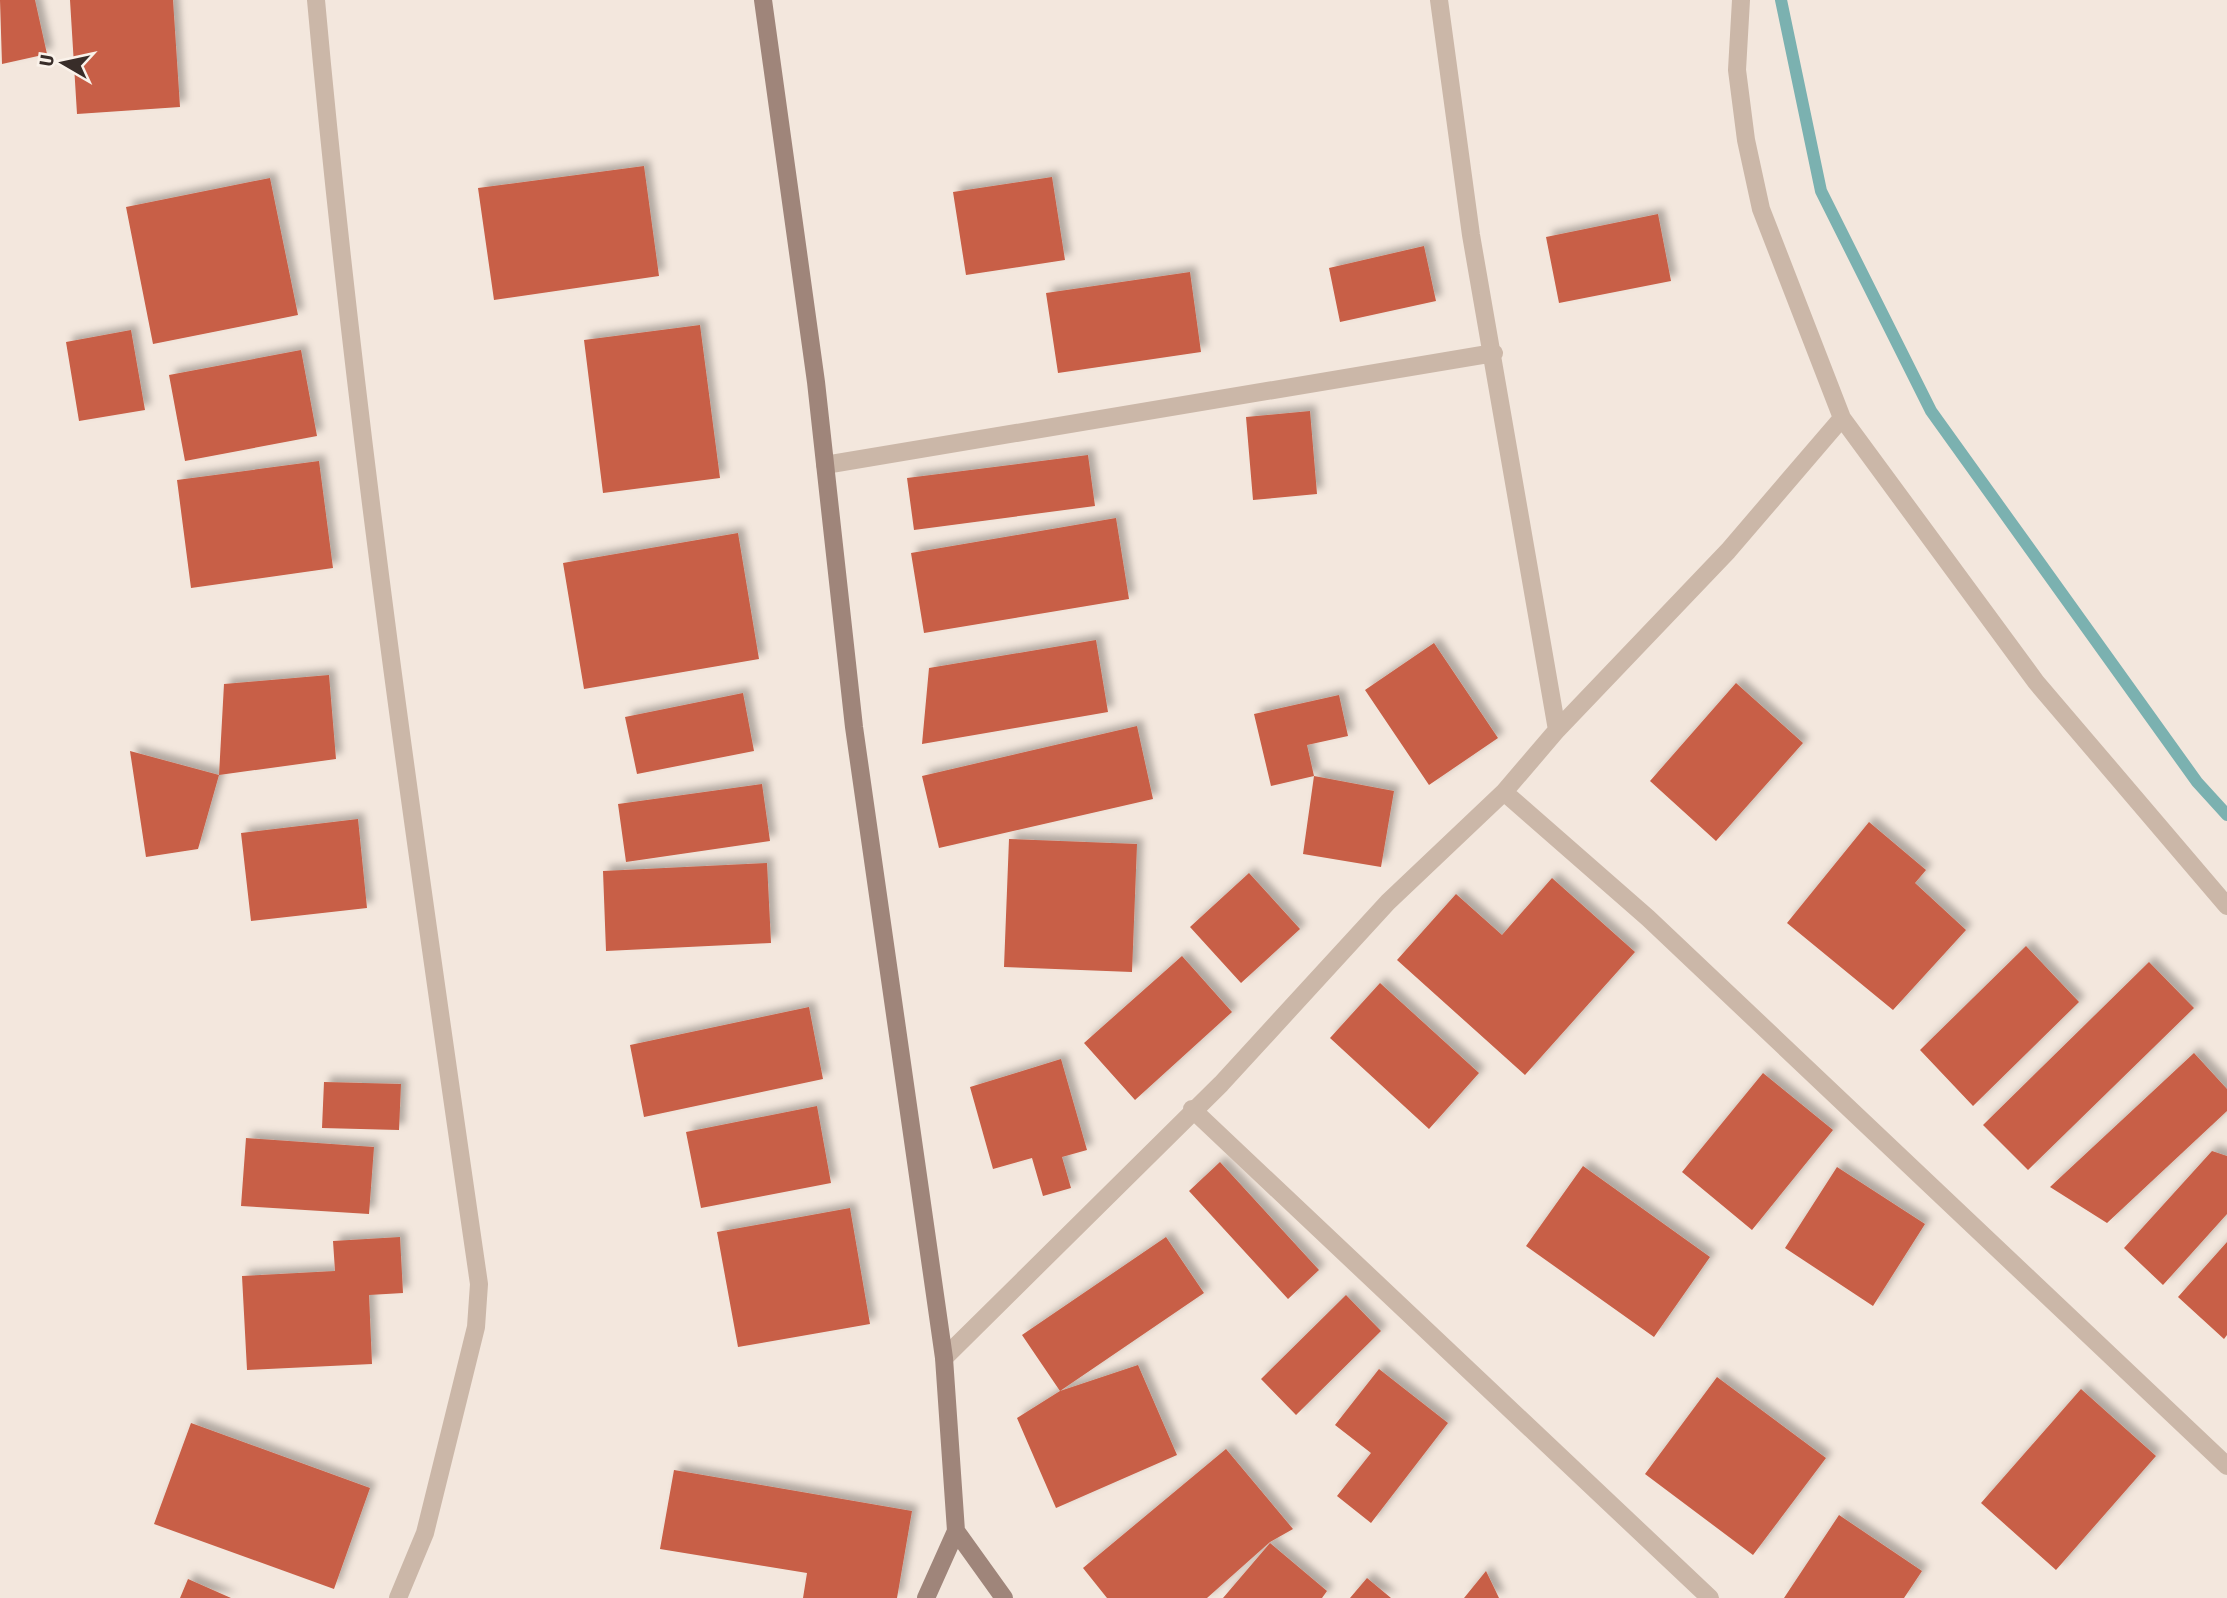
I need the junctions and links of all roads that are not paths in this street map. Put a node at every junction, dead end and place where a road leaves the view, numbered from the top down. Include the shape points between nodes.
1 (316, 0) edge
2 (763, 0) edge
3 (1439, 0) edge
4 (1741, 0) edge
5 (1494, 353) junction
6 (1842, 418) junction
7 (825, 465) junction
8 (1557, 730) junction
9 (1504, 792) junction
10 (2227, 906) edge
11 (1192, 1109) junction
12 (944, 1358) junction
13 (2227, 1466) edge
14 (956, 1531) junction
15 (398, 1598) edge
16 (926, 1598) edge
17 (1004, 1598) edge
18 (1710, 1598) edge

1 - 15 street via 336,221 479,1284 476,1327 425,1533
2 - 7 main road
3 - 5 street via 1471,235
4 - 6 street via 1737,70 1761,209
5 - 7 street
5 - 8 street
6 - 8 street via 1728,551
6 - 10 street via 2036,682
7 - 12 main road via 855,741
8 - 9 street
9 - 11 street via 1388,902 1221,1084
9 - 13 street via 1647,918
11 - 12 street
11 - 18 street
12 - 14 main road
14 - 16 main road
14 - 17 main road

